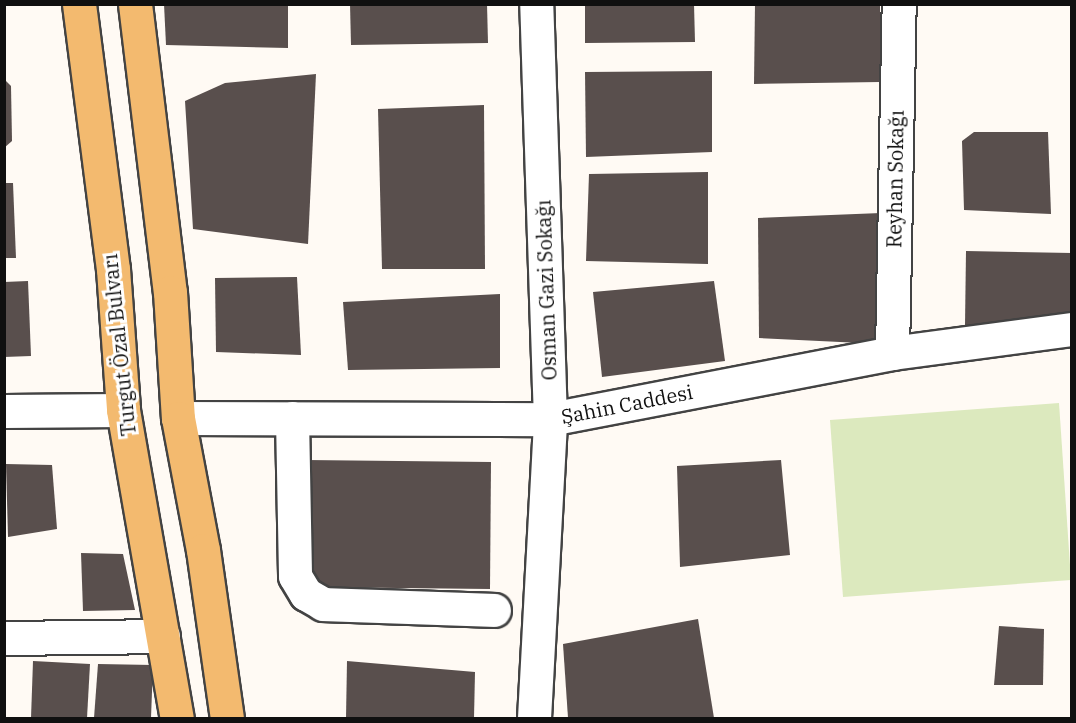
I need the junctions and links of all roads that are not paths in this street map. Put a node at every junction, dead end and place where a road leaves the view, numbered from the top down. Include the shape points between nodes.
1 (79, 4) edge
2 (135, 4) edge
3 (536, 4) edge
4 (899, 4) edge
5 (1071, 329) edge
6 (892, 352) junction
7 (123, 410) junction
8 (4, 411) edge
9 (177, 418) junction
10 (292, 418) junction
11 (550, 419) junction
12 (494, 610) dead end
13 (163, 636) junction
14 (4, 638) edge
15 (177, 718) edge
16 (227, 718) edge
17 (534, 718) edge

1 - 7 main road, Turgut Özal Bulvarı via 113,269
2 - 9 main road via 170,292
3 - 11 street, Osman Gazi Sokağı
4 - 6 street, Reyhan Sokağı
5 - 6 street, Şahin Caddesi
6 - 11 street, Şahin Caddesi
7 - 8 street
7 - 13 main road, Turgut Özal Bulvarı
9 - 10 street, Şahin Caddesi
9 - 16 main road
10 - 11 street, Şahin Caddesi
10 - 12 street via 295,576 306,594 323,604
11 - 17 street, Osman Gazi Sokağı
13 - 14 street
13 - 15 main road, Turgut Özal Bulvarı

